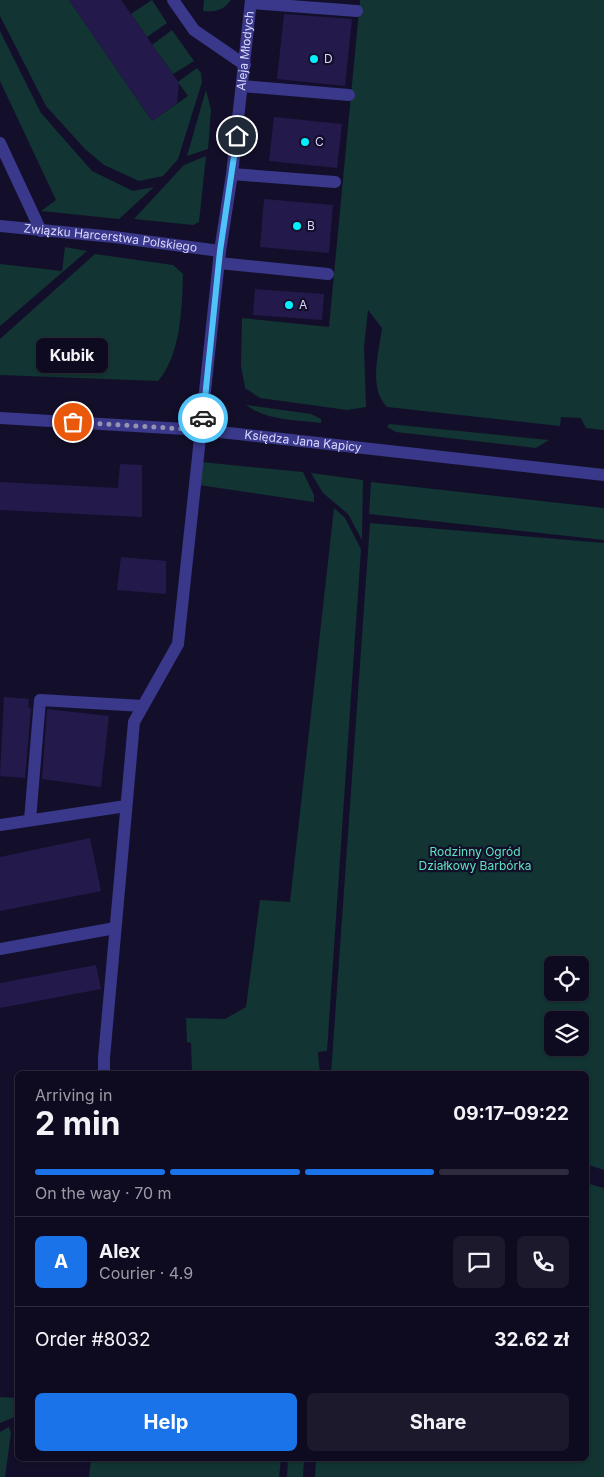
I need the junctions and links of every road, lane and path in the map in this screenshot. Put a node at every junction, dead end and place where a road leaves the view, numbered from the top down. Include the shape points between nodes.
1 (173, 0) edge
2 (251, 1) edge
3 (357, 11) dead end
4 (244, 65) junction
5 (242, 86) junction
6 (350, 95) dead end
7 (0, 143) edge
8 (232, 174) junction
9 (335, 182) dead end
10 (0, 226) edge
11 (41, 230) junction
12 (220, 257) junction
13 (328, 274) dead end
14 (0, 418) edge
15 (202, 430) junction
16 (604, 475) edge
17 (143, 706) junction
18 (126, 806) junction
19 (30, 820) junction
20 (0, 825) edge
21 (115, 928) junction
22 (0, 949) edge
23 (104, 1071) edge

1 - 4 street via 194,30
2 - 3 street
2 - 4 street, Aleja Młodych
4 - 5 street, Aleja Młodych
5 - 6 street
5 - 8 street, Aleja Młodych
7 - 11 street
8 - 9 street
8 - 12 street, Aleja Młodych
10 - 11 street, Związku Harcerstwa Polskiego
11 - 12 street, Związku Harcerstwa Polskiego
12 - 13 street, Związku Harcerstwa Polskiego
12 - 15 street, Aleja Młodych
14 - 15 street, Księdza Jana Kapicy
15 - 16 street, Księdza Jana Kapicy
15 - 17 street, Aleja Młodych via 178,644
17 - 18 street, Aleja Młodych via 134,722
17 - 19 street via 40,700
18 - 19 street
18 - 21 street, Aleja Młodych
19 - 20 street
21 - 22 street
21 - 23 street, Aleja Młodych

